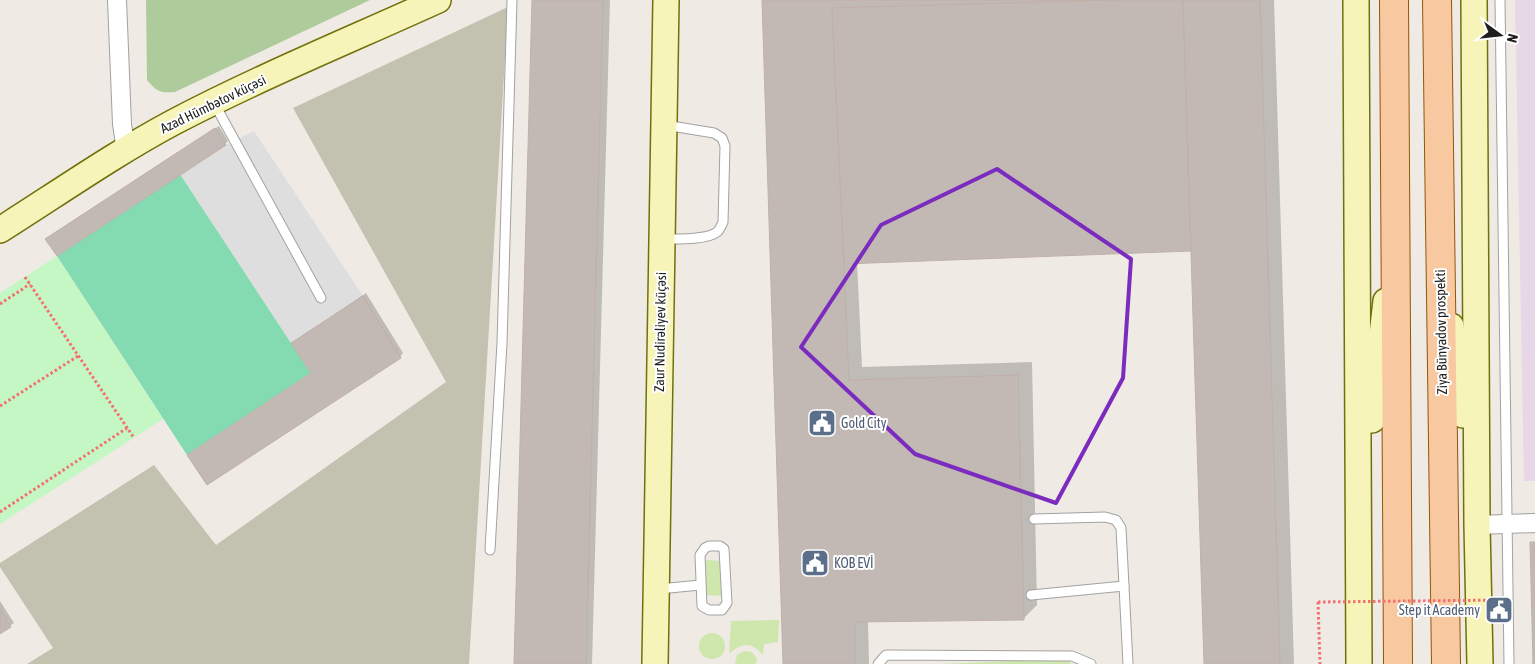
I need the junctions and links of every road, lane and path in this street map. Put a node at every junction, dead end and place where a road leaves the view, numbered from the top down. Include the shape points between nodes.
1 (117, 0) edge
2 (438, 0) edge
3 (512, 0) edge
4 (666, 0) edge
5 (1356, 0) edge
6 (1394, 0) edge
7 (1437, 0) edge
8 (1474, 0) edge
9 (1500, 0) edge
10 (213, 102) junction
11 (664, 125) junction
12 (126, 151) junction
13 (0, 230) edge
14 (1439, 233) junction
15 (1395, 234) junction
16 (662, 239) junction
17 (25, 277) dead end
18 (30, 284) junction
19 (321, 298) dead end
20 (0, 304) edge
21 (78, 356) junction
22 (0, 406) edge
23 (127, 428) junction
24 (134, 438) dead end
25 (0, 512) edge
26 (1034, 519) dead end
27 (1359, 521) junction
28 (1535, 523) edge
29 (1508, 524) junction
30 (1477, 525) junction
31 (490, 550) dead end
32 (700, 586) junction
33 (1124, 586) junction
34 (656, 590) junction
35 (1031, 595) dead end
36 (1506, 600) dead end
37 (655, 664) edge
38 (878, 664) edge
39 (1091, 664) edge
40 (1128, 664) edge
41 (1320, 664) edge
42 (1359, 664) edge
43 (1373, 664) edge
44 (1398, 664) edge
45 (1446, 664) edge
46 (1468, 664) edge
47 (1480, 664) edge
48 (1509, 664) edge

1 - 12 street
2 - 10 main road, Azad Hümbətov küçəsi
3 - 31 lane via 502,343
4 - 11 main road, Zaur Nudirəliyev küçəsi
5 - 27 main road
6 - 15 main road
7 - 14 main road, Ziya Bünyadov prospekti
8 - 30 main road
9 - 29 lane
10 - 12 main road, Azad Hümbətov küçəsi
10 - 19 lane
11 - 16 main road, Zaur Nudirəliyev küçəsi
11 - 16 lane via 714,133 722,138 725,146 721,228 716,234 691,239
12 - 13 main road, Azad Hümbətov küçəsi
14 - 30 main road
14 - 45 main road, Ziya Bünyadov prospekti
15 - 27 main road
15 - 44 main road
16 - 34 main road, Zaur Nudirəliyev küçəsi
17 - 18 path
18 - 20 path
18 - 21 path
21 - 22 path
21 - 23 path
23 - 24 path
23 - 25 path
26 - 33 lane via 1105,517 1116,520 1121,528
27 - 42 main road
27 - 43 main road
28 - 29 street
29 - 30 street
29 - 48 lane
30 - 46 main road
30 - 47 main road
32 - 32 lane via 705,609 722,610 725,607 723,547 709,546 700,555
32 - 34 lane
33 - 35 lane
33 - 40 lane
34 - 37 main road, Zaur Nudirəliyev küçəsi
36 - 41 path, bridge via 1318,602
38 - 39 lane via 886,655 1072,656

